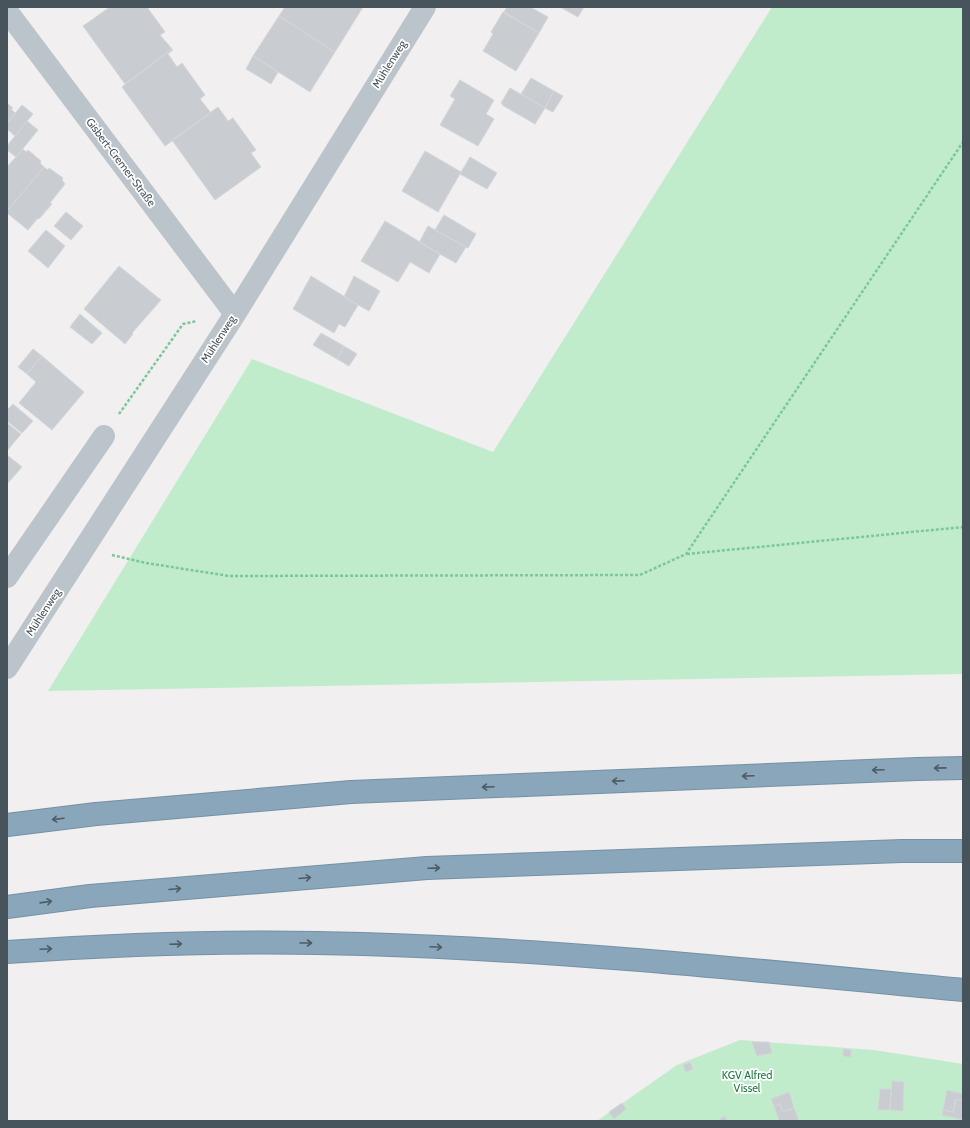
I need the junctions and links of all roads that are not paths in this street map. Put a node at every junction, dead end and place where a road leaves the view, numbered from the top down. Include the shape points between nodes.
1 (425, 7) edge
2 (7, 11) edge
3 (235, 314) junction
4 (104, 436) road end
5 (7, 577) edge
6 (7, 668) edge
7 (963, 768) edge
8 (7, 825) edge
9 (963, 851) edge
10 (7, 907) edge
11 (7, 952) edge
12 (963, 990) edge

1 - 3 street, Mühlenweg
2 - 3 street, Gisbert-Cremer-Straße
3 - 6 street, Mühlenweg
4 - 5 street
7 -> 8 highway via 351,792 96,814
10 -> 9 highway via 90,896 427,868
11 -> 12 highway via 226,943 362,944 531,952 697,964

